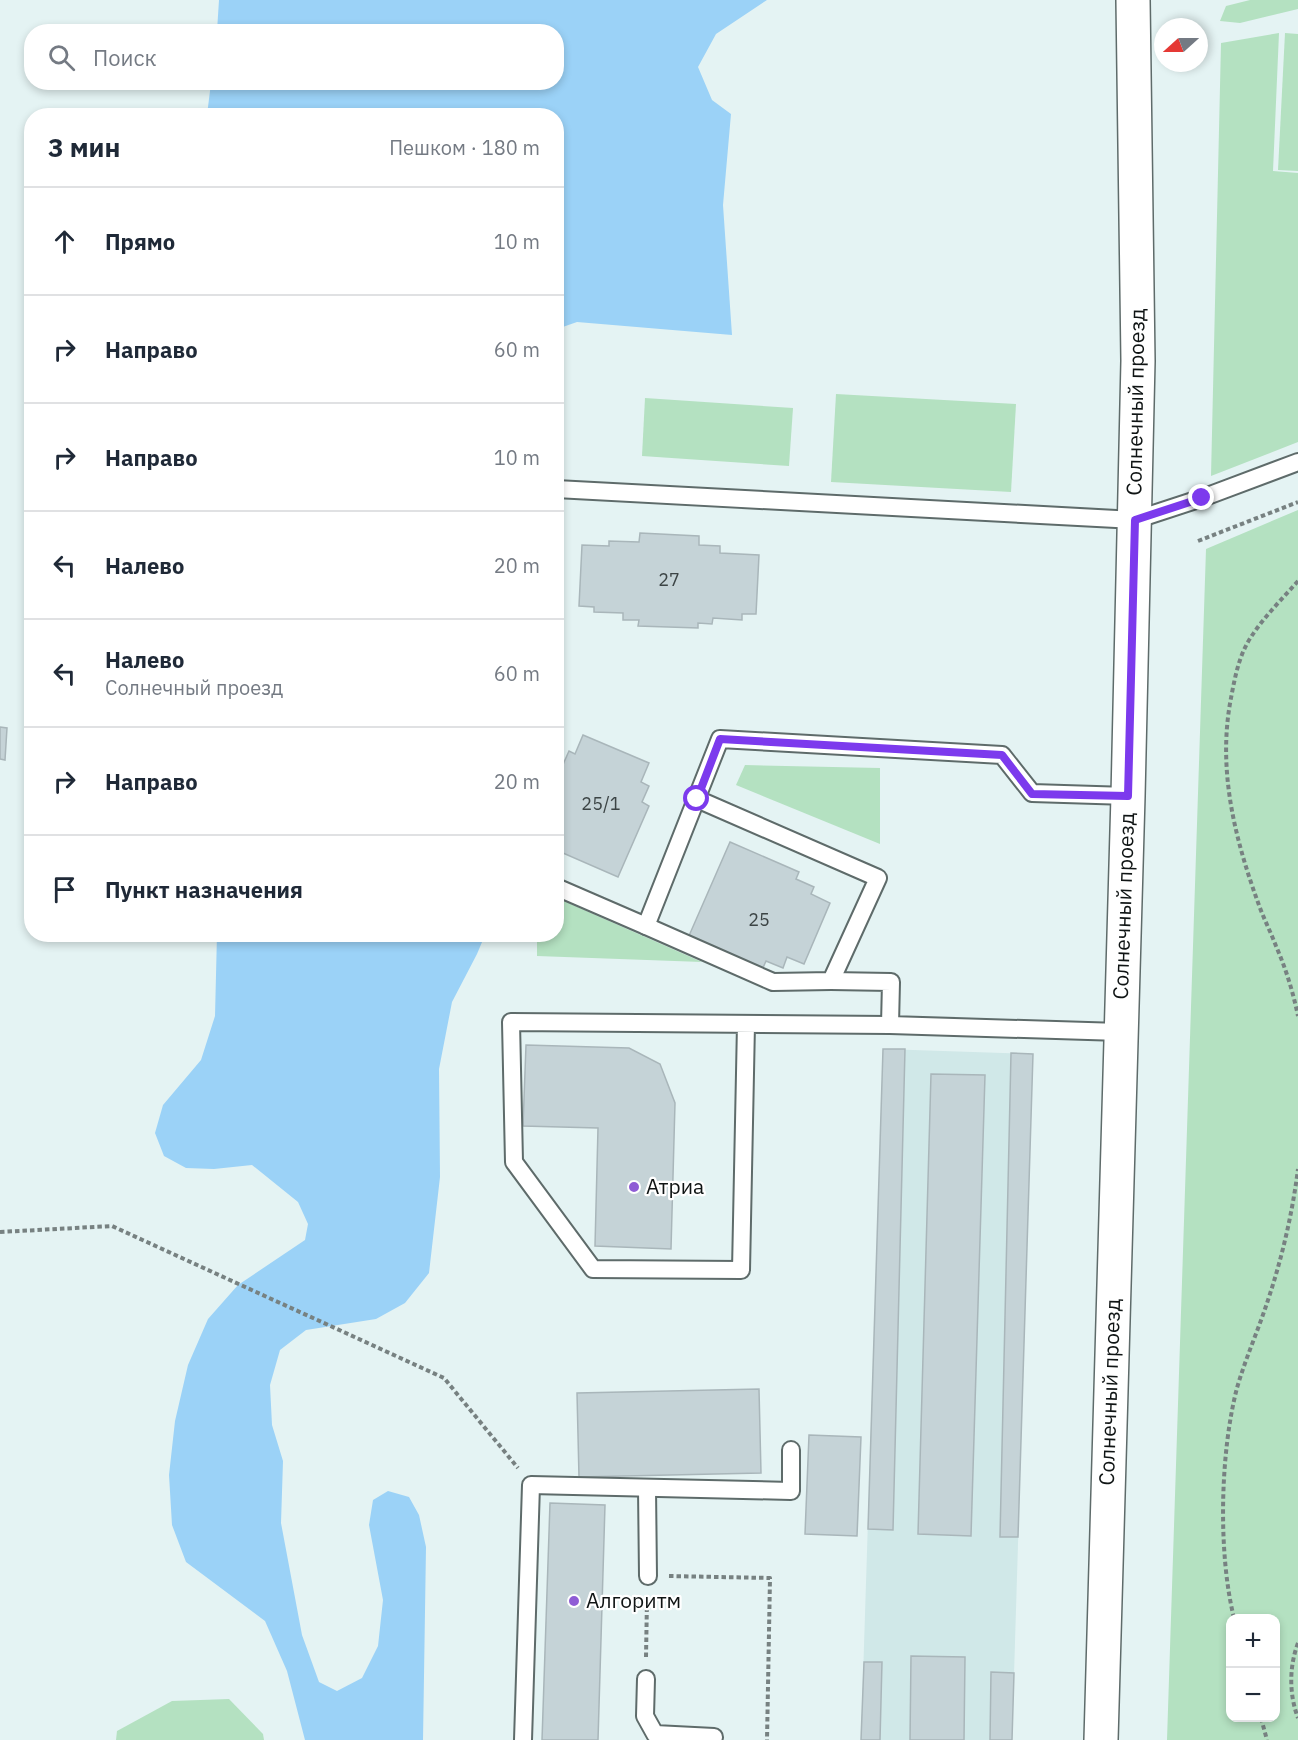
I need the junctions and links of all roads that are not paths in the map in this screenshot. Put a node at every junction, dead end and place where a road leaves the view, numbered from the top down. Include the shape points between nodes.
1 (1133, 0) edge
2 (1298, 462) edge
3 (564, 489) edge
4 (1135, 520) junction
5 (1128, 796) junction
6 (697, 799) junction
7 (564, 890) edge
8 (646, 926) junction
9 (831, 981) junction
10 (746, 1024) junction
11 (890, 1025) junction
12 (1120, 1032) junction
13 (791, 1450) dead end
14 (647, 1488) junction
15 (648, 1576) road end
16 (646, 1679) road end
17 (523, 1740) edge
18 (714, 1740) edge
19 (1101, 1740) edge

1 - 4 street, Солнечный проезд via 1138,361
2 - 4 lane
3 - 4 lane
4 - 5 street, Солнечный проезд
5 - 6 lane via 1032,794 1002,755 720,739
5 - 12 street, Солнечный проезд
6 - 8 lane
6 - 9 lane via 878,878
7 - 8 lane
8 - 9 lane via 773,982
9 - 11 lane via 891,982
10 - 10 lane via 512,1022 514,1162 593,1269 741,1270
10 - 11 lane
11 - 12 lane
12 - 19 street, Солнечный проезд
13 - 14 lane via 791,1491
14 - 15 lane
14 - 17 lane via 531,1485
16 - 18 lane via 645,1716 655,1734

